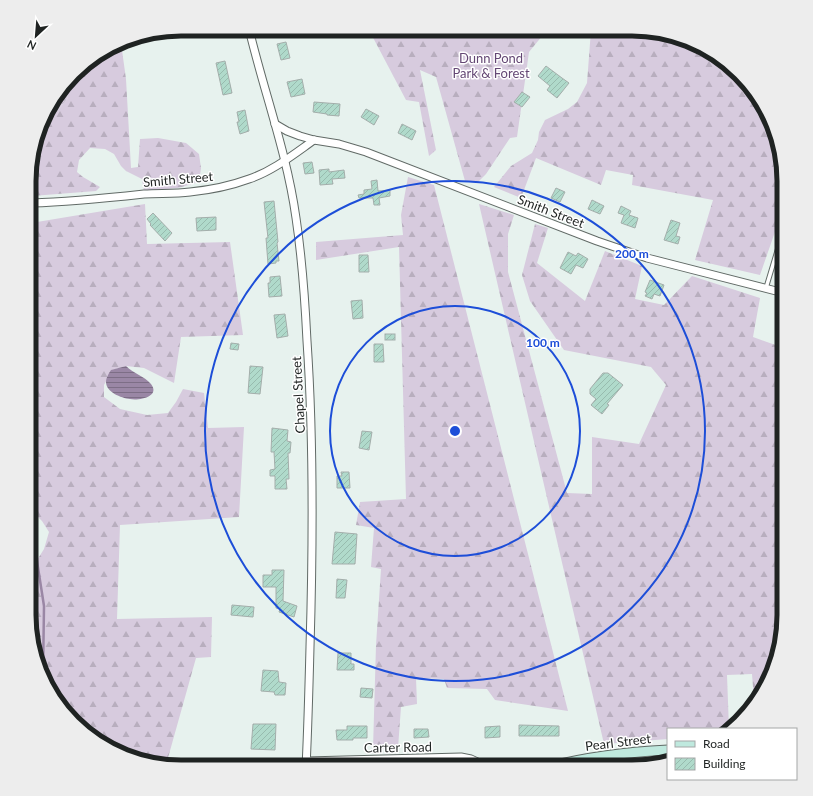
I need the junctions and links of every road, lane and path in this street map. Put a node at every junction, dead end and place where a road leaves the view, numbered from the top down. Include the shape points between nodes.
1 (251, 36) edge
2 (275, 124) junction
3 (314, 140) junction
4 (285, 161) junction
5 (36, 203) edge
6 (777, 251) edge
7 (766, 288) junction
8 (777, 291) edge
9 (667, 750) edge
10 (306, 760) edge
11 (395, 760) edge
12 (473, 760) edge
13 (580, 760) edge

1 - 2 street, Chapel Street
2 - 3 street, Smith Street via 294,134
2 - 4 street, Chapel Street
3 - 4 street, Smith Street
3 - 7 street, Smith Street via 366,152 597,241 648,258
4 - 5 street, Smith Street via 251,179 211,190
4 - 10 street, Chapel Street via 300,246 312,425 313,555
6 - 7 lane
7 - 8 street, Smith Street
9 - 13 main road, Pearl Street
11 - 12 street, Carter Road via 461,757

